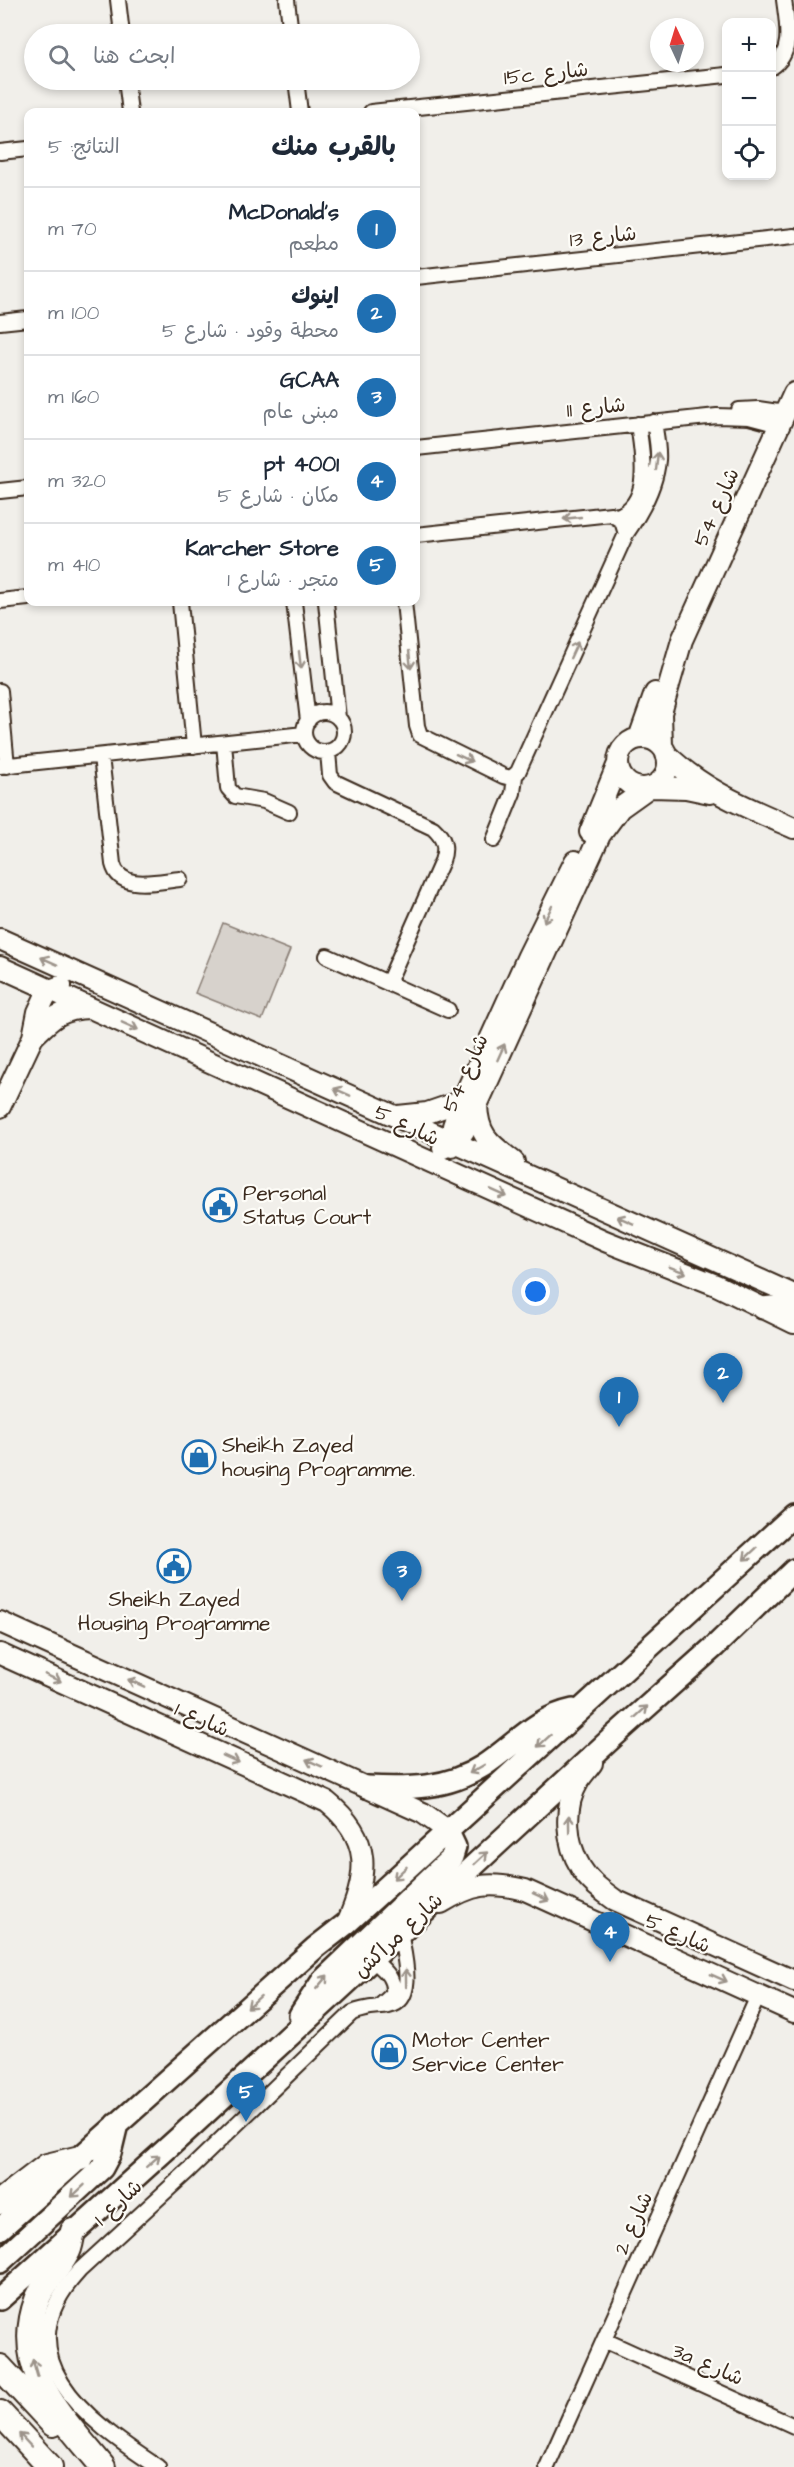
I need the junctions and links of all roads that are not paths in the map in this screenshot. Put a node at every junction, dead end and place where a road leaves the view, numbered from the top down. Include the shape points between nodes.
1 (118, 0) edge
2 (287, 0) edge
3 (784, 0) edge
4 (121, 24) edge
5 (290, 24) edge
6 (776, 64) edge
7 (722, 75) edge
8 (127, 90) edge
9 (297, 90) edge
10 (130, 108) edge
11 (300, 108) edge
12 (409, 108) edge
13 (24, 150) edge
14 (0, 153) edge
15 (794, 236) edge
16 (420, 277) edge
17 (24, 319) edge
18 (0, 322) edge
19 (794, 393) edge
20 (782, 419) junction
21 (654, 422) junction
22 (638, 424) junction
23 (420, 448) edge
24 (24, 489) edge
25 (0, 492) edge
26 (617, 516) junction
27 (627, 534) junction
28 (420, 536) edge
29 (24, 598) edge
30 (0, 601) edge
31 (180, 606) edge
32 (294, 606) edge
33 (326, 606) edge
34 (404, 606) edge
35 (682, 640) junction
36 (0, 691) edge
37 (338, 718) junction
38 (306, 728) junction
39 (639, 738) junction
40 (224, 743) junction
41 (194, 746) junction
42 (664, 750) junction
43 (328, 752) junction
44 (102, 756) junction
45 (4, 766) edge
46 (617, 766) junction
47 (515, 776) junction
48 (650, 788) junction
49 (722, 796) junction
50 (289, 812) dead end
51 (794, 828) edge
52 (494, 840) dead end
53 (180, 879) dead end
54 (0, 939) edge
55 (327, 956) dead end
56 (0, 967) edge
57 (388, 983) junction
58 (50, 990) junction
59 (90, 1008) junction
60 (448, 1010) dead end
61 (33, 1037) junction
62 (232, 1043) junction
63 (244, 1076) junction
64 (469, 1103) junction
65 (0, 1107) edge
66 (396, 1116) junction
67 (452, 1143) junction
68 (460, 1175) junction
69 (525, 1175) junction
70 (794, 1295) edge
71 (763, 1308) junction
72 (794, 1313) edge
73 (794, 1323) edge
74 (794, 1515) edge
75 (794, 1570) edge
76 (0, 1622) edge
77 (0, 1654) edge
78 (580, 1709) junction
79 (613, 1737) junction
80 (367, 1787) junction
81 (447, 1830) junction
82 (347, 1923) junction
83 (406, 1927) junction
84 (372, 1959) junction
85 (794, 1981) edge
86 (758, 1996) junction
87 (379, 2007) junction
88 (794, 2012) edge
89 (293, 2032) junction
90 (117, 2124) junction
91 (80, 2158) junction
92 (0, 2202) edge
93 (0, 2229) edge
94 (73, 2231) junction
95 (0, 2262) edge
96 (0, 2299) edge
97 (604, 2340) junction
98 (0, 2367) edge
99 (0, 2413) edge
100 (794, 2426) edge
101 (50, 2467) edge
102 (98, 2467) edge
103 (103, 2467) edge
104 (158, 2467) edge
105 (547, 2467) edge

1 - 4 street
2 - 5 street
3 - 6 street via 788,44 786,54
7 - 12 street, 15c شارع
8 - 10 street
9 - 11 street
13 - 14 street
15 - 16 street, شارع 13
17 - 18 street
19 - 20 street, شارع 54
20 - 21 street, شارع 11 via 744,410
20 - 35 street, شارع 54
21 - 22 street, شارع 11
27 -> 21 street via 655,473 658,452
22 - 23 street, شارع 11
22 - 26 street via 643,468 638,496 628,511
24 - 25 street
26 - 27 street
26 -> 28 street via 606,514
47 -> 27 street
29 - 30 street
31 - 41 street
32 -> 38 street
33 - 37 street
34 -> 47 street via 420,735 507,778
35 - 39 street, شارع 54 via 669,660
35 - 42 street, شارع 54 via 661,712
36 - 45 street
37 - 38 street via 319,713
37 - 43 street via 344,735 338,746
38 - 40 street
38 - 43 street via 309,746
39 - 42 street via 651,739
39 - 46 street via 625,745
40 - 41 street
40 - 50 street via 230,793
41 - 44 street
42 - 48 street via 668,761 664,776
42 - 49 street via 690,776
43 - 57 street via 328,767 335,782 433,828 444,843 442,861
44 - 45 street
44 - 53 street via 112,864 117,875 135,883
46 - 48 street via 625,782
46 -> 64 street, شارع 54 via 599,813 528,956
47 - 52 street via 513,793
48 - 49 street via 686,788
64 -> 48 street, شارع 54 via 600,835 620,808
49 - 51 street
62 -> 54 street, شارع 5
55 - 57 street
56 - 58 street, شارع 5
57 - 60 street
58 - 59 street, شارع 5
58 - 61 street via 38,1012
58 - 62 street via 77,985 205,1039
59 - 61 street via 72,1009 55,1016
59 -> 63 street, شارع 5
61 - 65 street
66 -> 62 street, شارع 5
63 - 67 street via 282,1087 427,1148
63 - 68 street, شارع 5
64 - 66 street
64 - 67 street, شارع 54 via 453,1126
64 - 69 street via 489,1143
66 - 67 street, شارع 5
67 - 68 street via 455,1168
67 - 69 street, شارع 5
68 -> 71 street, شارع 5
70 -> 69 street, شارع 5
71 - 72 main road
71 - 73 street, شارع 5
74 -> 78 main road, شارع مراكش
79 -> 75 main road, شارع مراكش
80 -> 76 street, شارع 1
77 -> 82 street, شارع 1 via 327,1802 351,1827 363,1862 362,1882
78 -> 80 main road via 544,1720 485,1765 450,1782 416,1788
78 -> 81 main road, شارع مراكش
83 -> 79 main road, شارع مراكش
85 -> 79 street, شارع 5 via 615,1900 581,1869 568,1827 570,1804 577,1783
80 - 81 street, شارع 1 via 423,1813
81 -> 82 main road, شارع مراكش
89 -> 81 main road via 323,1980 452,1857 455,1847
82 -> 90 main road, شارع مراكش
83 - 84 main road, شارع مراكش
83 -> 86 street, شارع 5 via 462,1890 485,1885 509,1886
87 -> 83 street, شارع 1 via 393,2005 406,1990
84 - 87 street via 393,1983 393,1994
84 - 89 main road, شارع مراكش
86 - 88 street, شارع 5
86 - 97 street, شارع 2
87 - 104 street, شارع 1 via 352,2013 80,2270 56,2299 47,2333 54,2373 65,2391 108,2431
94 -> 89 main road, شارع مراكش
90 - 91 main road, شارع مراكش
90 -> 95 main road via 102,2168
91 - 92 highway via 47,2166
91 - 93 main road, شارع مراكش
94 - 96 main road, شارع مراكش
103 -> 94 highway via 43,2390 30,2347 37,2301 68,2253
97 - 100 street, 3a شارع
97 - 105 street, شارع 2
98 - 102 highway
101 -> 99 highway

